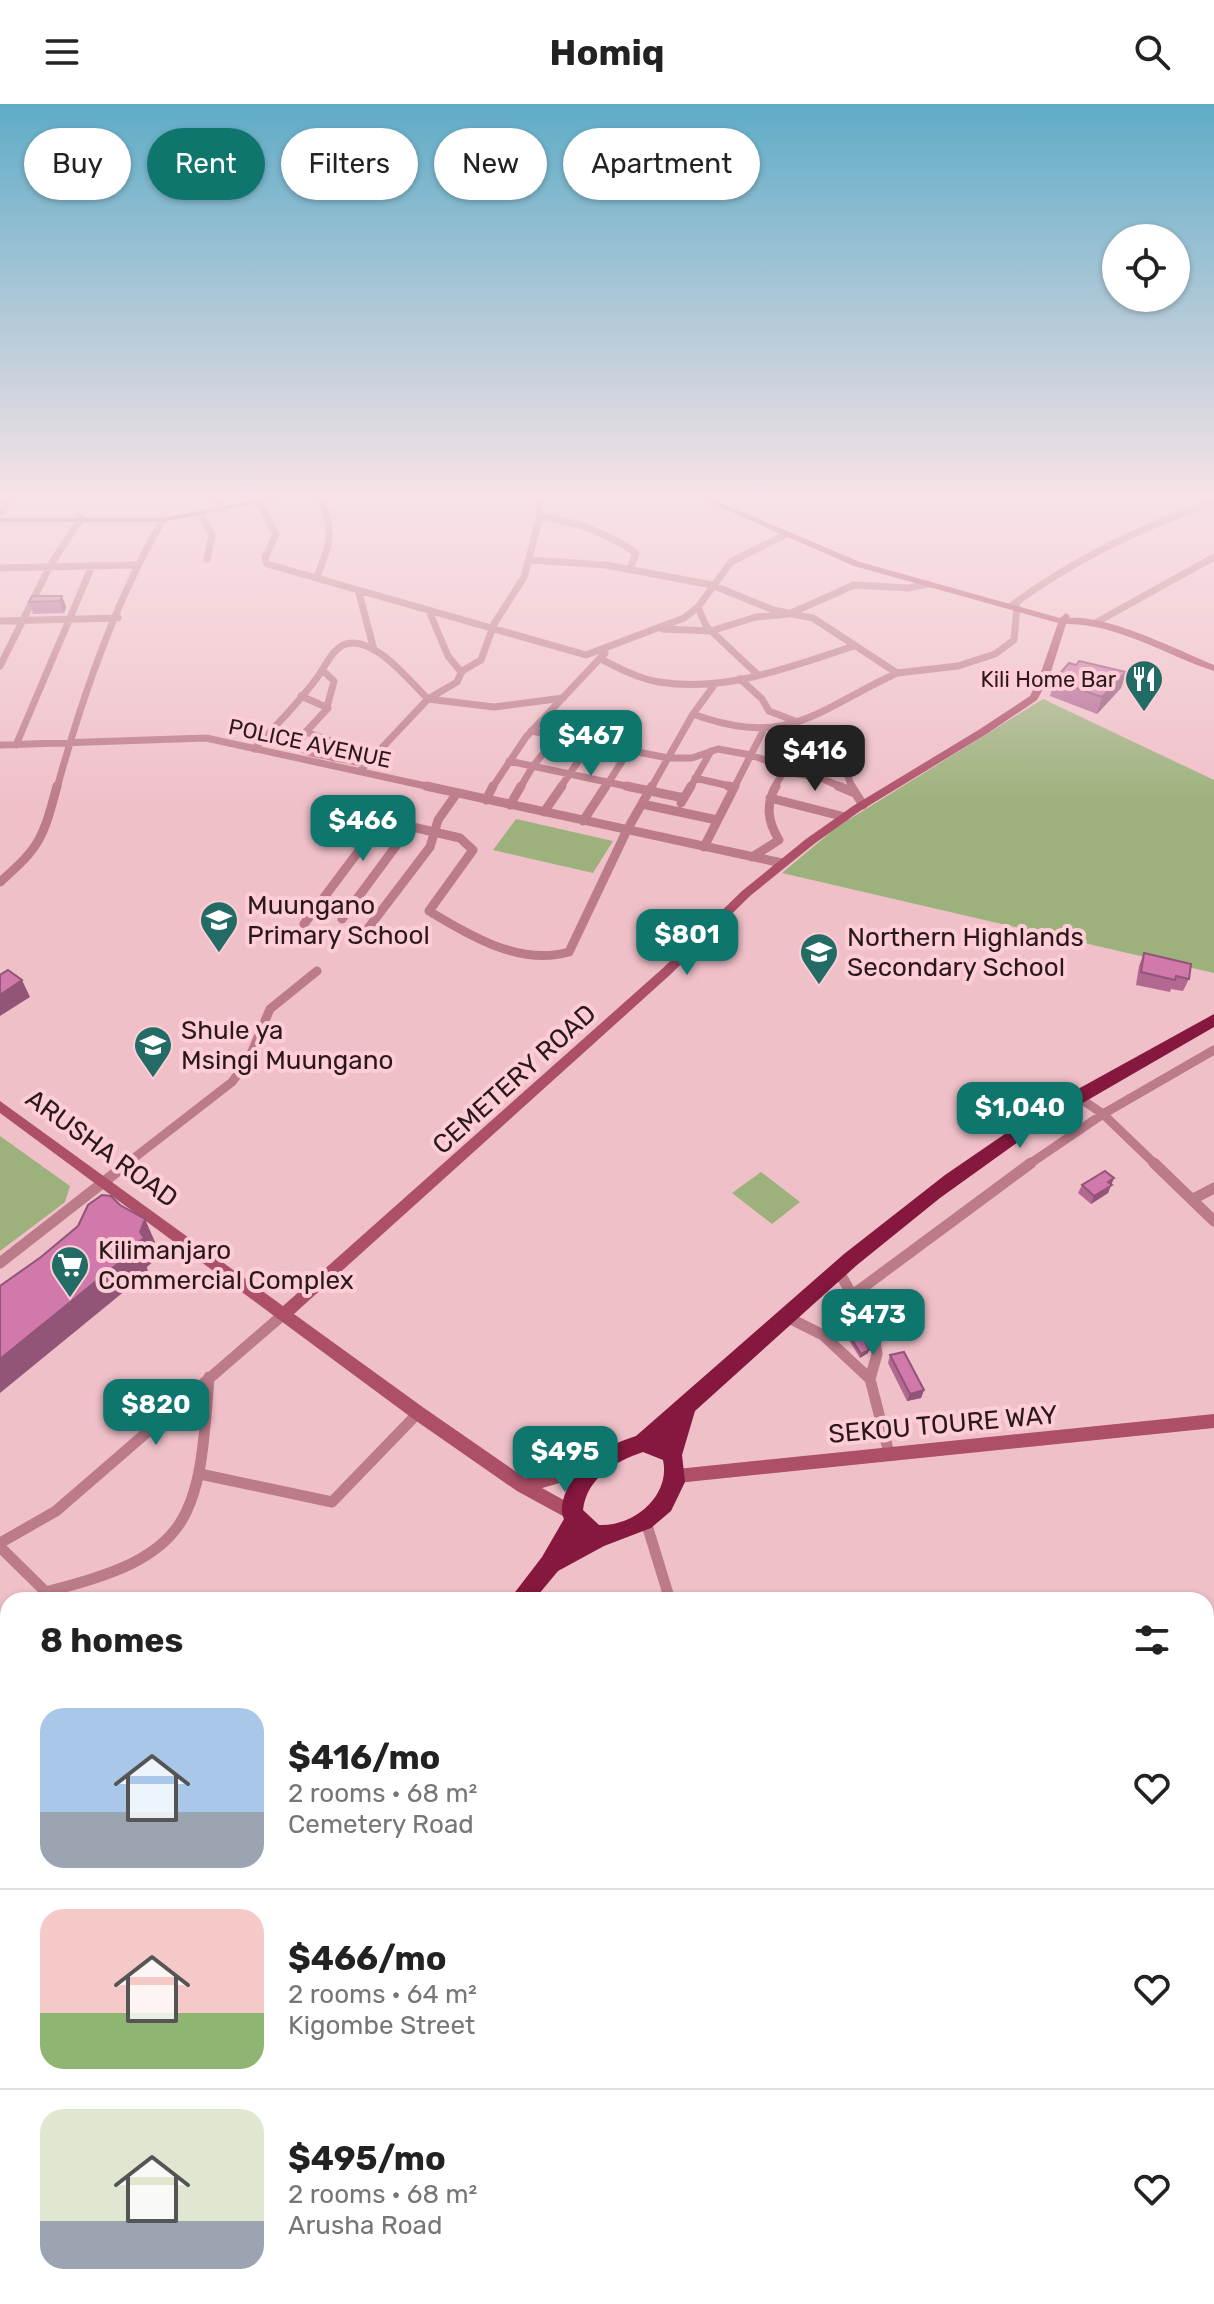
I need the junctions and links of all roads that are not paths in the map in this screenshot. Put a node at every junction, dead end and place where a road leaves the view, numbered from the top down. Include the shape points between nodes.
1 (32, 601) edge
2 (77, 601) edge
3 (124, 601) edge
4 (361, 601) edge
5 (389, 601) edge
6 (508, 601) edge
7 (702, 601) edge
8 (754, 601) edge
9 (817, 601) edge
10 (993, 601) edge
11 (1021, 601) edge
12 (1130, 601) edge
13 (1014, 606) junction
14 (698, 607) junction
15 (429, 611) junction
16 (789, 614) junction
17 (118, 618) junction
18 (497, 618) junction
19 (69, 619) junction
20 (1068, 619) junction
21 (22, 620) junction
22 (0, 621) edge
23 (1092, 622) junction
24 (475, 623) junction
25 (493, 628) junction
26 (660, 628) junction
27 (711, 631) junction
28 (854, 646) junction
29 (607, 649) junction
30 (374, 650) junction
31 (601, 659) junction
32 (0, 666) edge
33 (1214, 668) edge
34 (322, 670) junction
35 (461, 672) junction
36 (897, 673) junction
37 (758, 675) junction
38 (740, 679) junction
39 (715, 684) junction
40 (301, 696) junction
41 (563, 698) junction
42 (428, 699) junction
43 (327, 707) junction
44 (693, 714) junction
45 (795, 721) junction
46 (569, 722) dead end
47 (274, 727) junction
48 (531, 731) junction
49 (763, 731) junction
50 (304, 733) junction
51 (556, 736) junction
52 (69, 743) junction
53 (590, 744) junction
54 (0, 745) edge
55 (16, 745) junction
56 (254, 749) junction
57 (712, 749) junction
58 (628, 752) junction
59 (751, 755) junction
60 (333, 758) junction
61 (668, 758) junction
62 (509, 761) junction
63 (533, 766) junction
64 (363, 768) junction
65 (782, 769) junction
66 (570, 773) junction
67 (695, 778) junction
68 (608, 781) junction
69 (734, 787) junction
70 (649, 791) junction
71 (457, 793) junction
72 (855, 793) junction
73 (684, 798) junction
74 (770, 798) junction
75 (486, 800) junction
76 (642, 804) junction
77 (510, 805) junction
78 (863, 805) junction
79 (676, 811) junction
80 (544, 812) junction
81 (845, 817) junction
82 (717, 820) junction
83 (583, 821) junction
84 (410, 827) junction
85 (627, 830) junction
86 (434, 833) junction
87 (704, 847) junction
88 (752, 857) junction
89 (782, 863) junction
90 (0, 882) edge
91 (342, 919) dead end
92 (304, 924) dead end
93 (366, 931) dead end
94 (317, 971) dead end
95 (1214, 1020) edge
96 (1214, 1050) edge
97 (1078, 1097) junction
98 (0, 1106) edge
99 (1103, 1114) junction
100 (103, 1182) junction
101 (1214, 1188) edge
102 (1193, 1199) junction
103 (1214, 1221) edge
104 (0, 1263) edge
105 (838, 1270) junction
106 (854, 1294) junction
107 (285, 1313) junction
108 (785, 1316) junction
109 (209, 1377) junction
110 (870, 1379) junction
111 (686, 1409) junction
112 (418, 1413) junction
113 (1214, 1421) edge
114 (643, 1443) junction
115 (889, 1453) junction
116 (596, 1466) junction
117 (675, 1466) junction
118 (200, 1474) junction
119 (523, 1486) junction
120 (574, 1516) junction
121 (646, 1522) junction
122 (602, 1536) junction
123 (0, 1545) edge
124 (550, 1564) junction
125 (45, 1592) edge
126 (62, 1592) edge
127 (527, 1592) edge
128 (668, 1592) edge

1 - 21 street
2 - 19 street
3 - 17 street
4 - 30 street
5 - 15 street
6 - 18 street
7 - 14 street
8 - 16 street
9 - 16 street
10 - 13 main road
11 - 13 street
12 - 23 street
13 - 20 main road
13 - 36 street via 1014,640 1006,648 958,666
14 - 26 street
14 - 27 street
15 - 24 street
15 - 35 street via 448,656
16 - 27 street via 756,617
16 - 28 street via 813,618
17 - 19 street
17 - 52 street
18 - 24 street
18 - 25 street
19 - 21 street
19 - 55 street
20 - 23 main road
20 - 78 main road, CEMETERY ROAD via 1034,698
21 - 22 street
21 - 32 street
23 - 33 main road
24 - 25 street
25 - 29 street via 581,654
25 - 35 street via 481,660
26 - 27 street
26 - 29 street
27 - 37 street
28 - 36 street
28 - 37 street
29 - 31 street
30 - 34 street via 346,644
30 - 42 street via 396,664
31 - 39 street via 659,682
31 - 41 street
34 - 40 street
34 - 43 street via 334,681
35 - 42 street via 457,682
36 - 45 street
37 - 38 street
38 - 39 street
38 - 45 street via 769,711
39 - 44 street
40 - 43 street
40 - 47 street
41 - 42 street via 494,707
41 - 48 street
42 - 64 street
43 - 50 street
44 - 49 street
44 - 61 street
45 - 49 street
46 - 51 street
47 - 50 street
47 - 56 street
48 - 51 street
48 - 62 street
49 - 59 street
50 - 60 street via 331,741 337,752
50 - 60 street via 297,742 301,750
51 - 53 street
51 - 63 street
52 - 55 street, POLICE AVENUE
52 - 56 street, POLICE AVENUE via 206,738
52 - 90 street via 45,830 32,854
53 - 58 street
53 - 66 street
54 - 55 street, POLICE AVENUE
56 - 64 street, POLICE AVENUE
57 - 59 street
57 - 61 street via 692,758
57 - 67 street
58 - 61 street
58 - 68 street
59 - 65 street
59 - 69 street
60 - 64 street
61 - 70 street
62 - 63 street
62 - 75 street
63 - 66 street
63 - 77 street
64 - 71 street, POLICE AVENUE
65 - 72 street
65 - 72 street via 799,743 831,741 839,747
65 - 74 street
66 - 68 street
66 - 80 street
67 - 69 street
67 - 73 street
68 - 70 street
68 - 83 street
69 - 82 street
70 - 73 street
70 - 76 street
71 - 75 street, POLICE AVENUE
71 - 86 street
72 - 78 street
73 - 79 street
74 - 81 street
74 - 88 street via 769,823 779,840
75 - 77 street, POLICE AVENUE
76 - 79 street
76 - 85 street
77 - 80 street, POLICE AVENUE
78 - 81 main road, CEMETERY ROAD
79 - 82 street
80 - 83 street, POLICE AVENUE
81 - 89 main road, CEMETERY ROAD
82 - 87 street
83 - 85 street, POLICE AVENUE
84 - 86 street
84 - 91 street
84 - 92 street via 382,820
85 - 86 street via 574,944 569,952 550,957 487,943 429,911 473,850 460,838
85 - 87 street, POLICE AVENUE
86 - 93 street via 427,852
87 - 88 street, POLICE AVENUE
88 - 89 street, POLICE AVENUE
89 - 107 main road, CEMETERY ROAD
94 - 100 street via 270,1009 248,1061 232,1082
95 - 97 highway
96 - 99 street
97 - 99 street
97 - 105 highway via 981,1158
98 - 100 main road, ARUSHA ROAD
99 - 102 street
99 - 106 street
100 - 104 street
100 - 107 main road, ARUSHA ROAD
101 - 102 street
102 - 103 street
105 - 106 street
105 - 108 highway
106 - 110 street via 876,1344
107 - 109 street
107 - 112 main road, ARUSHA ROAD
108 - 110 street via 823,1335
108 - 111 highway
109 - 118 street
109 - 123 street via 56,1511
110 - 115 street
111 - 114 highway
111 - 117 highway
112 - 118 street via 332,1502
112 - 119 main road, ARUSHA ROAD
113 - 115 main road, SEKOU TOURE WAY
114 - 116 highway
114 - 117 highway via 659,1447
115 - 117 main road, SEKOU TOURE WAY
116 - 119 main road
116 - 120 highway via 573,1495
117 - 121 highway via 670,1496
118 - 126 street via 179,1528 148,1560
119 - 120 main road, ARUSHA ROAD
120 - 122 highway
120 - 124 highway
121 - 122 highway
121 - 128 street
122 - 124 highway
123 - 125 street
124 - 127 highway

